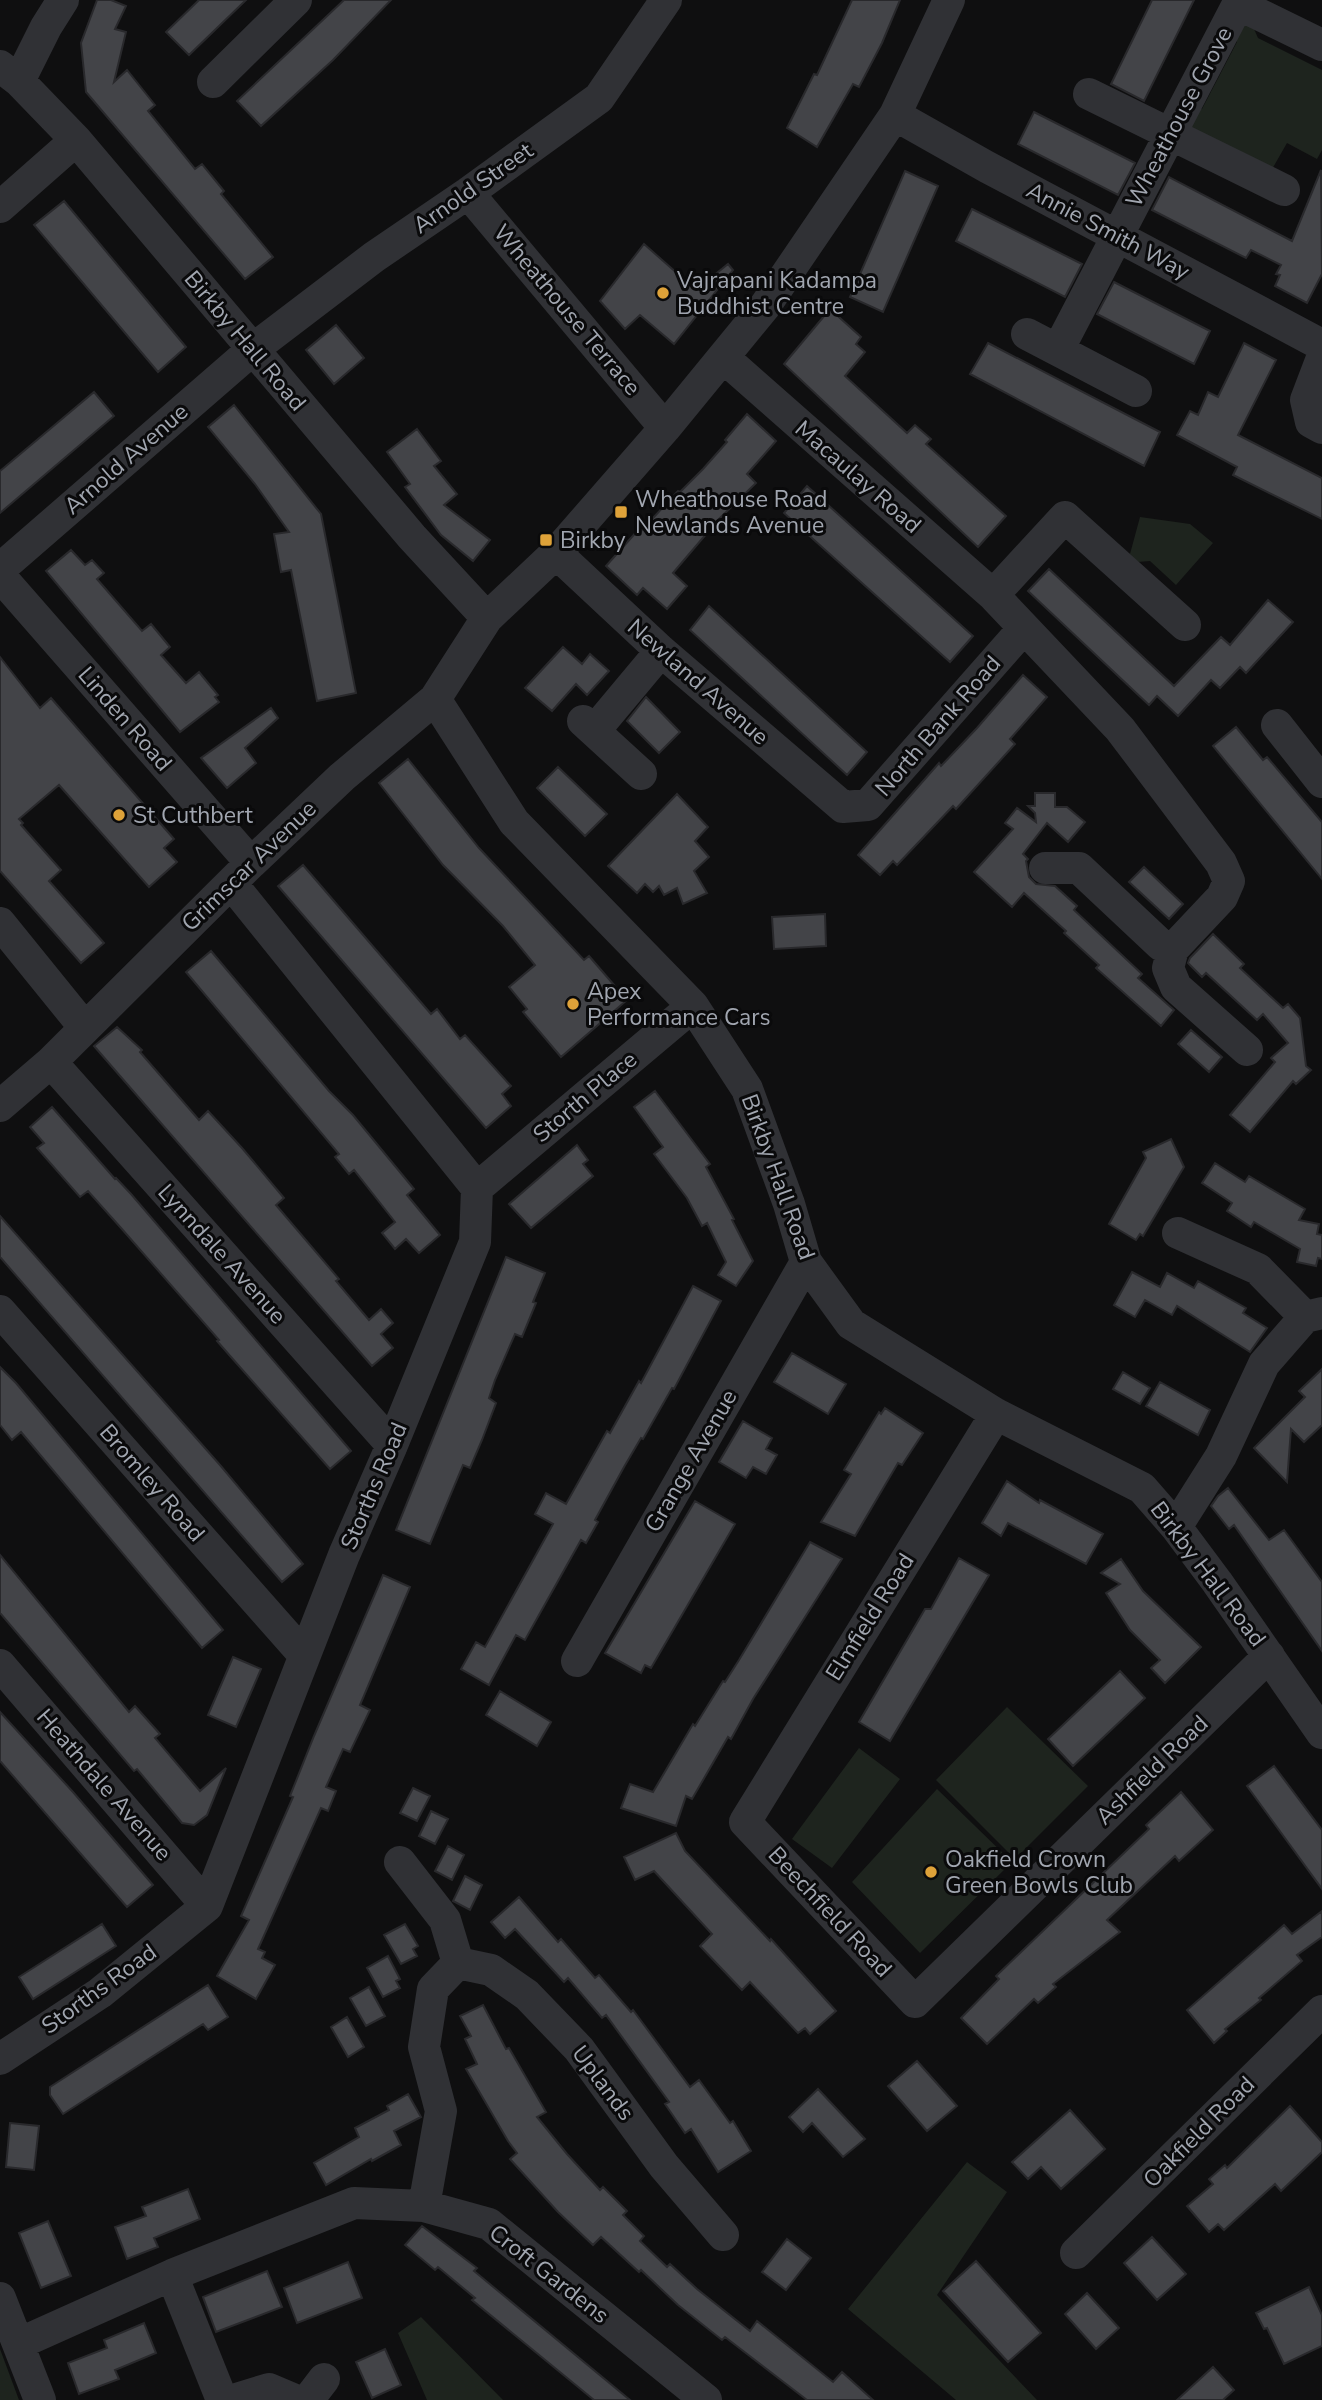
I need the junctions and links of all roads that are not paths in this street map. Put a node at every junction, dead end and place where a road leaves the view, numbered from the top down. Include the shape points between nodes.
1 (63, 0) edge
2 (296, 0) edge
3 (666, 0) edge
4 (950, 0) edge
5 (1322, 45) edge
6 (10, 74) edge
7 (214, 82) dead end
8 (1089, 94) dead end
9 (895, 115) junction
10 (1170, 133) junction
11 (76, 140) junction
12 (1284, 190) dead end
13 (468, 193) junction
14 (0, 207) edge
15 (1116, 236) junction
16 (1027, 334) dead end
17 (1322, 345) edge
18 (252, 350) junction
19 (1058, 350) junction
20 (724, 358) junction
21 (1322, 358) edge
22 (1136, 391) dead end
23 (665, 428) junction
24 (1322, 428) edge
25 (556, 553) junction
26 (0, 569) edge
27 (0, 576) edge
28 (993, 595) junction
29 (487, 618) junction
30 (1185, 625) dead end
31 (1024, 628) junction
32 (661, 651) junction
33 (435, 699) junction
34 (1277, 725) dead end
35 (641, 774) dead end
36 (1322, 782) edge
37 (843, 807) joint
38 (1045, 868) dead end
39 (241, 873) junction
40 (0, 923) edge
41 (1173, 949) junction
42 (692, 1006) junction
43 (85, 1028) junction
44 (1247, 1050) dead end
45 (51, 1062) junction
46 (0, 1106) edge
47 (477, 1188) junction
48 (1178, 1233) dead end
49 (806, 1262) junction
50 (0, 1311) edge
51 (1313, 1315) edge
52 (996, 1413) junction
53 (393, 1445) junction
54 (1177, 1527) junction
55 (304, 1655) junction
56 (1269, 1656) junction
57 (577, 1661) dead end
58 (0, 1665) edge
59 (1322, 1733) edge
60 (745, 1822) joint
61 (400, 1862) dead end
62 (207, 1906) junction
63 (458, 1963) junction
64 (915, 2002) joint
65 (1322, 2011) edge
66 (0, 2059) edge
67 (424, 2206) junction
68 (723, 2235) dead end
69 (1076, 2253) dead end
70 (172, 2274) junction
71 (0, 2298) edge
72 (18, 2344) junction
73 (40, 2400) edge
74 (222, 2400) edge
75 (233, 2400) edge
76 (295, 2400) edge
77 (706, 2400) edge

1 - 6 street
2 - 7 street
3 - 13 street, Arnold Street via 599,98
4 - 9 street, Grimscar Avenue
5 - 10 street, Wheathouse Grove via 1238,4
6 - 11 street, Birkby Hall Road
8 - 10 street
9 - 15 street, Annie Smith Way
9 - 20 street, Grimscar Avenue via 765,306
10 - 12 street
10 - 15 street, Wheathouse Grove
11 - 14 street
11 - 18 street, Birkby Hall Road
13 - 18 street, Arnold Street
13 - 23 street, Wheathouse Terrace
15 - 17 street, Annie Smith Way
15 - 19 street, Wheathouse Grove
16 - 19 street
18 - 26 street, Arnold Avenue
18 - 29 street, Birkby Hall Road
19 - 22 street
20 - 23 street, Grimscar Avenue
20 - 28 street, Macaulay Road
21 - 24 street via 1306,400 1311,422
23 - 25 street, Grimscar Avenue
25 - 29 street, Grimscar Avenue
25 - 32 street, Newland Avenue
27 - 39 street, Linden Road
28 - 30 street via 1065,517
28 - 31 street, Macaulay Road
29 - 33 street, Grimscar Avenue
31 - 37 street, North Bank Road via 868,805
31 - 41 street, Macaulay Road via 1120,729 1221,863 1229,881 1222,897
32 - 35 street via 589,726
32 - 37 street, Newland Avenue
33 - 39 street, Grimscar Avenue via 342,777
33 - 42 street, Birkby Hall Road via 514,822
34 - 36 street
38 - 41 street via 1079,868 1161,945
39 - 43 street, Grimscar Avenue
39 - 47 street
40 - 43 street
41 - 44 street via 1168,968 1176,987
42 - 47 street, Storth Place
42 - 49 street, Birkby Hall Road via 747,1089
43 - 45 street, Grimscar Avenue
45 - 46 street, Grimscar Avenue
45 - 53 street, Lynndale Avenue
47 - 53 street, Storths Road via 475,1242
48 - 51 street via 1258,1269
49 - 52 street, Birkby Hall Road via 851,1324
49 - 57 street, Grange Avenue
50 - 55 street, Bromley Road
51 - 54 street via 1264,1364 1222,1456
52 - 54 street, Birkby Hall Road via 1142,1488
52 - 60 street, Elmfield Road
53 - 55 street, Storths Road
54 - 56 street, Birkby Hall Road
55 - 62 street, Storths Road
56 - 59 street, Birkby Hall Road
56 - 64 street, Ashfield Road
58 - 62 street, Heathdale Avenue
60 - 64 street, Beechfield Road
61 - 63 street via 445,1920
62 - 66 street, Storths Road via 100,1993
63 - 67 street via 433,1989 424,2047 441,2111
63 - 68 street, Uplands via 491,1970 527,1995 579,2049 664,2166
65 - 69 street, Oakfield Road
67 - 70 street, Croft Gardens via 354,2203
67 - 77 street, Croft Gardens via 489,2224
70 - 72 street, Croft Gardens
70 - 74 street
71 - 72 street
72 - 73 street
75 - 76 street via 269,2389

